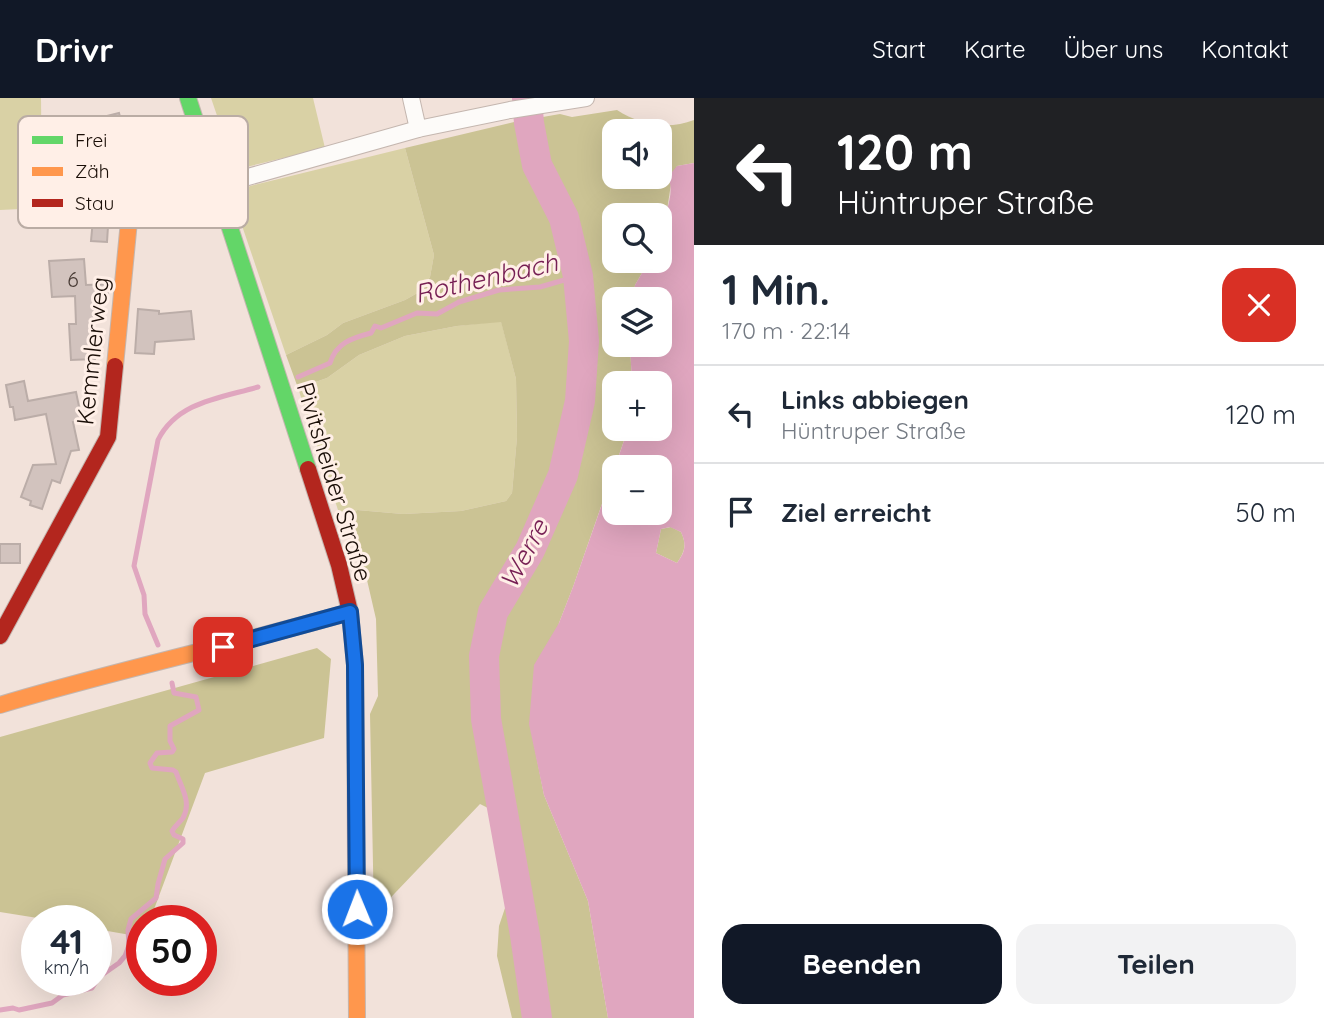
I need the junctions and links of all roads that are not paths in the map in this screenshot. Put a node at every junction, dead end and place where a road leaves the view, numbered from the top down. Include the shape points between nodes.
1 (188, 98) edge
2 (411, 98) edge
3 (586, 98) edge
4 (194, 116) edge
5 (418, 130) junction
6 (248, 183) edge
7 (128, 228) edge
8 (230, 228) edge
9 (350, 612) junction
10 (0, 636) edge
11 (0, 705) edge
12 (357, 1018) edge

1 - 4 main road, Pivitsheider Straße
2 - 5 street
3 - 5 street
5 - 6 street
7 - 10 main road, Kemmlerweg via 108,437
8 - 9 main road, Pivitsheider Straße via 339,565
9 - 11 main road
9 - 12 main road, Pivitsheider Straße via 355,665

